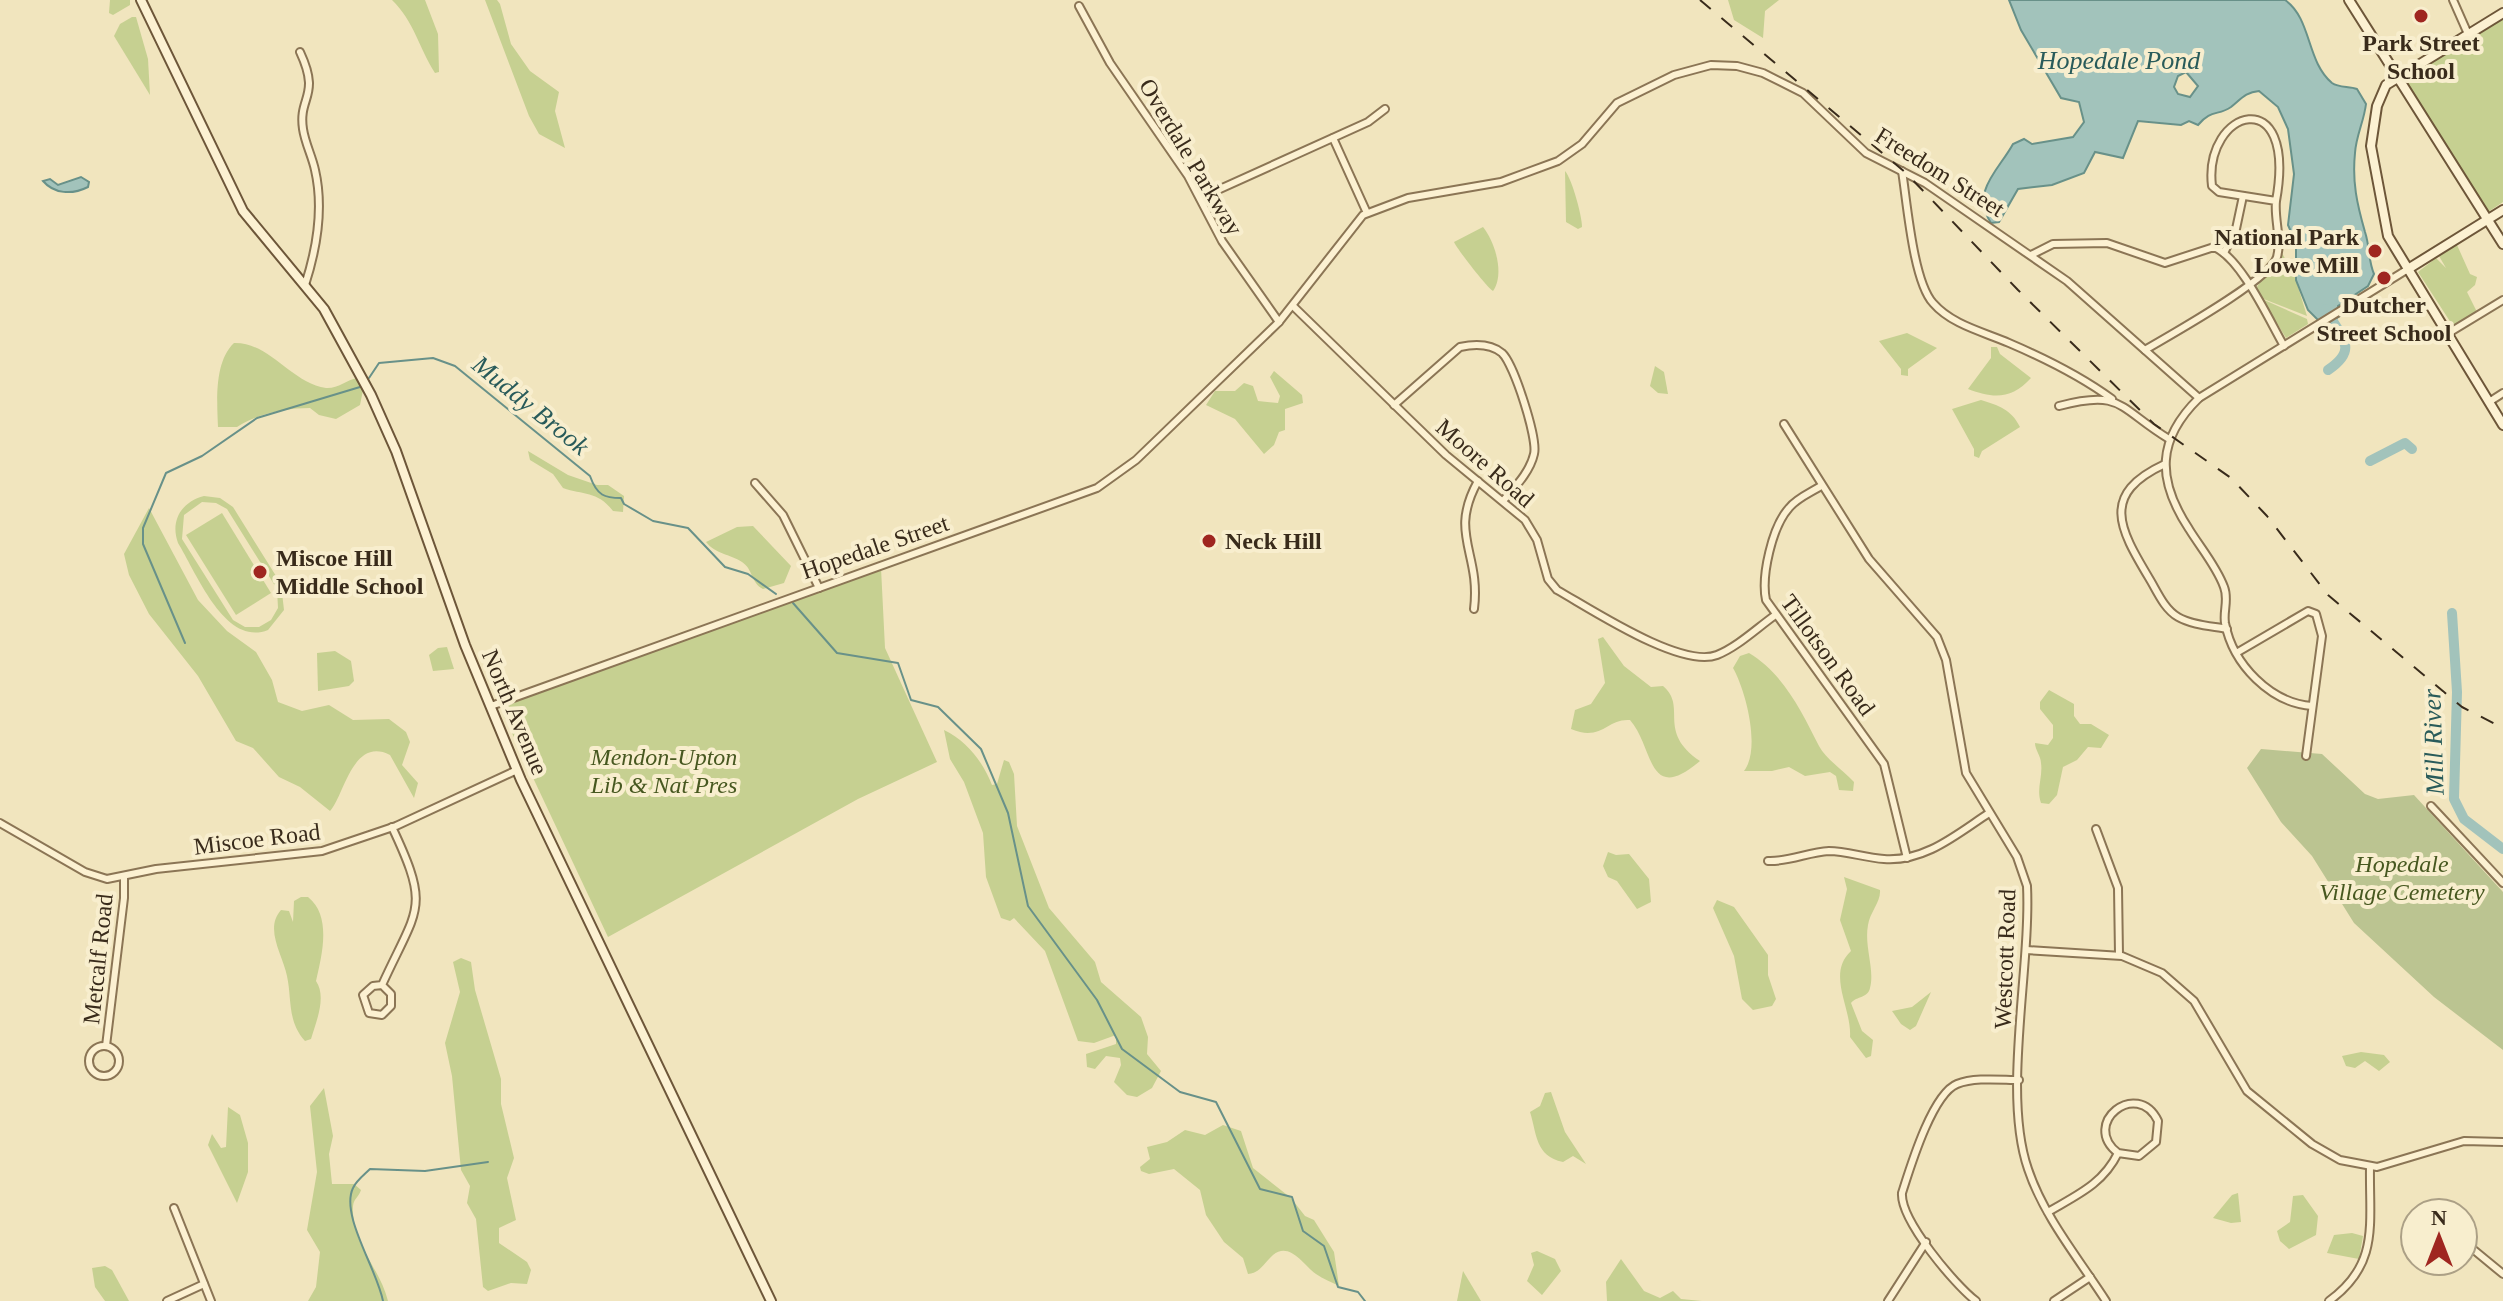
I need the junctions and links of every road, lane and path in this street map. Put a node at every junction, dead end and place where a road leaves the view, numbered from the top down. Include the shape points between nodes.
1 (141, 0) edge
2 (2349, 0) edge
3 (2453, 0) edge
4 (1079, 6) dead end
5 (2503, 13) edge
6 (2468, 34) junction
7 (302, 55) dead end
8 (2399, 77) junction
9 (1385, 109) dead end
10 (1333, 138) junction
11 (1902, 171) junction
12 (2243, 196) junction
13 (1200, 198) junction
14 (2276, 201) junction
15 (2503, 210) edge
16 (1367, 213) junction
17 (2488, 220) junction
18 (2503, 244) edge
19 (2224, 253) junction
20 (2031, 255) junction
21 (2408, 269) junction
22 (305, 285) junction
23 (2248, 286) junction
24 (2503, 300) edge
25 (1294, 307) junction
26 (1279, 322) junction
27 (2447, 334) junction
28 (2284, 346) junction
29 (2145, 350) junction
30 (2503, 393) edge
31 (2199, 398) junction
32 (2112, 399) junction
33 (2489, 402) junction
34 (1394, 405) junction
35 (2059, 406) dead end
36 (1784, 424) dead end
37 (2503, 425) edge
38 (2169, 439) junction
39 (2165, 464) junction
40 (1478, 481) junction
41 (755, 483) dead end
42 (1821, 486) junction
43 (1503, 501) junction
44 (819, 588) junction
45 (1474, 609) dead end
46 (1774, 616) junction
47 (2227, 629) junction
48 (2238, 652) junction
49 (491, 706) junction
50 (2312, 706) junction
51 (2306, 756) dead end
52 (517, 770) junction
53 (2431, 806) dead end
54 (1989, 813) junction
55 (0, 823) edge
56 (392, 827) junction
57 (2096, 829) dead end
58 (1907, 858) junction
59 (1768, 861) dead end
60 (124, 876) junction
61 (2503, 883) edge
62 (2026, 950) junction
63 (2119, 955) junction
64 (382, 985) junction
65 (106, 1046) junction
66 (2019, 1080) junction
67 (2503, 1142) edge
68 (2118, 1153) junction
69 (2370, 1167) junction
70 (174, 1208) dead end
71 (2048, 1212) junction
72 (1926, 1242) junction
73 (2479, 1254) edge
74 (2503, 1274) edge
75 (2090, 1277) junction
76 (204, 1284) junction
77 (167, 1301) edge
78 (211, 1301) edge
79 (771, 1301) edge
80 (1888, 1301) edge
81 (1976, 1301) edge
82 (2054, 1301) edge
83 (2106, 1301) edge
84 (2329, 1301) edge

1 - 22 main road, North Avenue via 246,216
2 - 8 main road
3 - 6 street
4 - 13 street, Overdale Parkway via 1110,63
5 - 6 main road
6 - 8 main road
7 - 22 street via 311,84 303,130 319,201
8 - 17 main road
8 - 21 main road via 2380,95 2371,155 2384,225
9 - 10 street
10 - 13 street
10 - 16 street
11 - 16 street, Freedom Street via 1866,153 1821,106 1788,84 1737,66 1711,65 1674,75 1617,103 1582,144 1558,161 1501,182 1408,198
11 - 20 street, Freedom Street
11 - 32 street via 1914,258 1932,302 1969,327
12 - 14 street
12 - 14 street via 2213,189 2212,164 2227,131 2246,120 2260,120 2277,141 2281,174
12 - 19 street
13 - 26 street, Overdale Parkway via 1230,255
14 - 23 street via 2278,254 2269,270
15 - 17 main road
16 - 25 street via 1355,221
17 - 18 main road
17 - 21 main road
19 - 20 street via 2209,247 2165,263 2107,243 2053,244
19 - 23 street
20 - 29 street, Freedom Street
21 - 27 main road
21 - 28 street
22 - 49 main road, North Avenue via 334,326 385,425
23 - 28 street
23 - 29 street
24 - 27 street
25 - 26 street
25 - 34 street, Moore Road
26 - 44 street, Hopedale Street via 1136,460 1097,488
27 - 33 main road
28 - 31 street
29 - 31 street, Freedom Street
30 - 33 street
31 - 38 street via 2180,417
32 - 35 street
32 - 38 street
33 - 37 main road
34 - 40 street, Moore Road
34 - 43 street via 1460,347 1481,345 1501,352 1512,370 1535,450
36 - 42 street, Westcott Road
38 - 39 street
39 - 47 street via 2186,526 2224,586
39 - 47 street via 2133,481 2122,528 2171,612
40 - 43 street, Moore Road
40 - 45 street via 1463,516 1477,580
41 - 44 street via 783,515
42 - 46 street, Tillotson Road via 1794,502 1781,521 1765,585
42 - 54 street, Westcott Road via 1869,559 1943,650 1963,763
43 - 46 street, Moore Road via 1534,533 1548,579 1557,590 1680,654 1718,655
44 - 49 street, Hopedale Street
46 - 58 street, Tillotson Road via 1884,764
47 - 48 street
48 - 50 street via 2274,696
48 - 50 street via 2296,617 2315,613 2322,636
49 - 52 main road, North Avenue
50 - 51 street
52 - 56 street, Miscoe Road
52 - 79 main road, North Avenue
53 - 61 street
54 - 58 street via 1940,846
54 - 62 street, Westcott Road via 2025,877
55 - 60 street, Miscoe Road via 85,872 103,878
56 - 60 street, Miscoe Road via 297,856
56 - 64 street via 414,874 418,903
57 - 63 street via 2118,888
58 - 59 street via 1826,851
60 - 65 street, Metcalf Road
62 - 63 street
62 - 66 street, Westcott Road
63 - 69 street via 2162,973 2194,1001 2255,1098 2322,1151
64 - 64 street via 363,995 369,1013 382,1015 391,1006 391,994
65 - 65 street, Metcalf Road via 118,1055 119,1065 109,1076 99,1076 88,1059 97,1047
66 - 71 street, Westcott Road via 2023,1149
66 - 72 street via 1958,1083 1936,1106 1901,1199
67 - 69 street via 2464,1141
68 - 68 street via 2104,1132 2109,1114 2130,1102 2148,1107 2158,1121 2156,1142 2139,1156
68 - 71 street via 2097,1183
69 - 84 street via 2365,1260 2351,1283
70 - 76 street
71 - 75 street, Westcott Road
72 - 80 street
72 - 81 street via 1963,1292
73 - 74 street
75 - 82 street
75 - 83 street, Westcott Road
76 - 77 street
76 - 78 street

